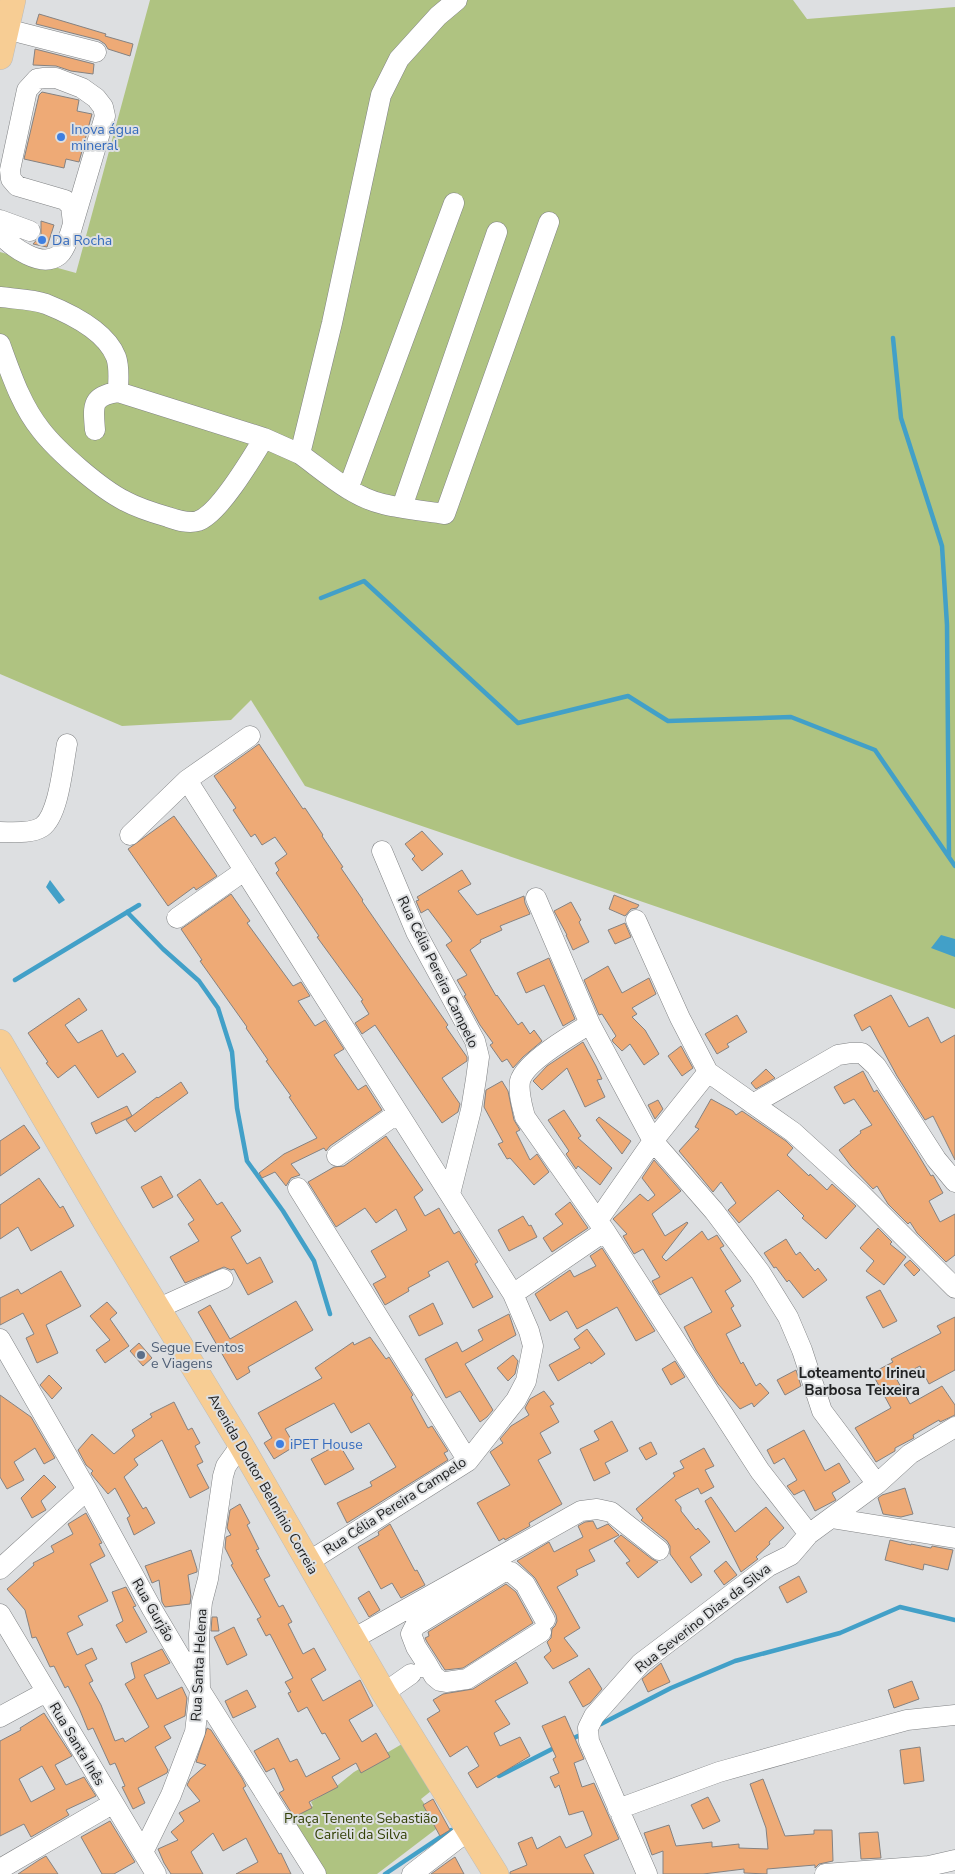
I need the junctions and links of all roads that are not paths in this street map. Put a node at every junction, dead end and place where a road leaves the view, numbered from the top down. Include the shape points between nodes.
1 (13, 0) edge
2 (457, 0) edge
3 (6, 29) junction
4 (96, 52) dead end
5 (0, 57) edge
6 (454, 203) dead end
7 (0, 220) edge
8 (549, 222) dead end
9 (73, 223) junction
10 (30, 231) dead end
11 (496, 232) dead end
12 (0, 234) edge
13 (0, 297) edge
14 (0, 344) edge
15 (118, 392) junction
16 (95, 430) dead end
17 (264, 438) junction
18 (300, 454) junction
19 (348, 489) junction
20 (402, 507) junction
21 (250, 736) dead end
22 (67, 744) dead end
23 (187, 780) junction
24 (0, 832) edge
25 (130, 835) dead end
26 (382, 851) dead end
27 (244, 871) junction
28 (536, 898) dead end
29 (177, 918) dead end
30 (636, 920) dead end
31 (590, 1024) junction
32 (0, 1042) edge
33 (708, 1072) junction
34 (753, 1104) junction
35 (398, 1114) junction
36 (653, 1142) junction
37 (337, 1156) dead end
38 (955, 1182) edge
39 (298, 1188) dead end
40 (450, 1194) junction
41 (602, 1225) junction
42 (223, 1279) dead end
43 (955, 1288) edge
44 (514, 1294) junction
45 (158, 1308) junction
46 (0, 1339) edge
47 (955, 1427) edge
48 (241, 1445) junction
49 (468, 1461) junction
50 (877, 1484) junction
51 (87, 1490) junction
52 (831, 1518) junction
53 (808, 1534) junction
54 (955, 1538) edge
55 (658, 1550) dead end
56 (308, 1562) junction
57 (0, 1569) edge
58 (0, 1614) edge
59 (353, 1640) junction
60 (421, 1668) junction
61 (200, 1690) junction
62 (46, 1692) junction
63 (384, 1693) junction
64 (955, 1714) edge
65 (0, 1718) edge
66 (112, 1804) junction
67 (618, 1809) junction
68 (469, 1830) junction
69 (143, 1852) junction
70 (955, 1860) edge
71 (0, 1869) edge
72 (932, 1870) edge
73 (156, 1874) edge
74 (316, 1874) edge
75 (412, 1874) edge
76 (496, 1874) edge
77 (647, 1874) edge
78 (825, 1874) edge

1 - 3 main road
2 - 18 street via 399,59 381,95
3 - 4 street
3 - 5 main road
6 - 19 street
7 - 10 street
8 - 20 street via 445,514
9 - 9 street via 105,116 96,98 82,88 56,78 37,79 27,90 10,170 11,179 17,186 65,200 71,206
9 - 12 street via 63,251 49,259 22,252
11 - 20 street
13 - 15 street via 45,304 95,332 109,344 116,358
14 - 17 street via 15,384 41,430 103,486 124,501 158,515 186,522 198,521 211,512 233,486
15 - 16 street via 98,398 94,405
15 - 17 street
17 - 18 street
18 - 19 street
19 - 20 street via 382,504
21 - 23 street
22 - 24 street via 56,807 42,827 23,832
23 - 25 street
23 - 27 street
26 - 40 street, Rua Célia Pereira Campelo via 416,932 474,1041 479,1057 471,1110
27 - 29 street
27 - 35 street
28 - 31 street
30 - 33 street
31 - 36 street
31 - 41 street via 532,1064 520,1080 520,1098 525,1117
32 - 45 main road, Avenida Doutor Belmínio Correia
33 - 34 street
33 - 36 street
34 - 38 street via 838,1055 862,1053 876,1066 936,1159
34 - 43 street via 793,1132 860,1192
35 - 37 street
35 - 40 street
36 - 41 street
36 - 50 street via 714,1211 760,1272 796,1333 822,1411
39 - 49 street
40 - 44 street, Rua Célia Pereira Campelo
41 - 44 street
41 - 53 street via 760,1471
42 - 45 street
44 - 49 street, Rua Célia Pereira Campelo via 533,1346 526,1381 516,1400
45 - 48 main road, Avenida Doutor Belmínio Correia
46 - 51 street, Rua Gurjão
47 - 50 street, Rua Severino Dias da Silva via 910,1454
48 - 56 main road, Avenida Doutor Belmínio Correia
48 - 61 street, Rua Santa Helena via 223,1476 202,1602
49 - 56 street, Rua Célia Pereira Campelo
50 - 52 street, Rua Severino Dias da Silva
51 - 57 street
51 - 61 street, Rua Gurjão
52 - 53 street, Rua Severino Dias da Silva
52 - 54 street
53 - 67 street, Rua Severino Dias da Silva via 791,1555 769,1566 641,1663 594,1716 588,1728 589,1741
55 - 59 street via 611,1512 597,1509 581,1512
56 - 59 main road, Avenida Doutor Belmínio Correia
58 - 62 street, Rua Santa Inês
59 - 63 main road, Avenida Doutor Belmínio Correia
60 - 60 street via 411,1634 415,1626 503,1572 511,1572 525,1584 543,1626 467,1678 440,1681
60 - 63 street
61 - 69 street, Rua Santa Helena via 195,1732 186,1760
61 - 74 street, Rua Gurjão
62 - 65 street
62 - 66 street, Rua Santa Inês
63 - 68 main road, Avenida Doutor Belmínio Correia
64 - 67 street via 907,1720 719,1772
66 - 69 street, Rua Santa Inês
66 - 71 street
67 - 77 street, Rua Severino Dias da Silva
68 - 75 street
68 - 76 main road, Avenida Doutor Belmínio Correia
69 - 73 street, Rua Santa Inês
70 - 72 street
72 - 78 street

